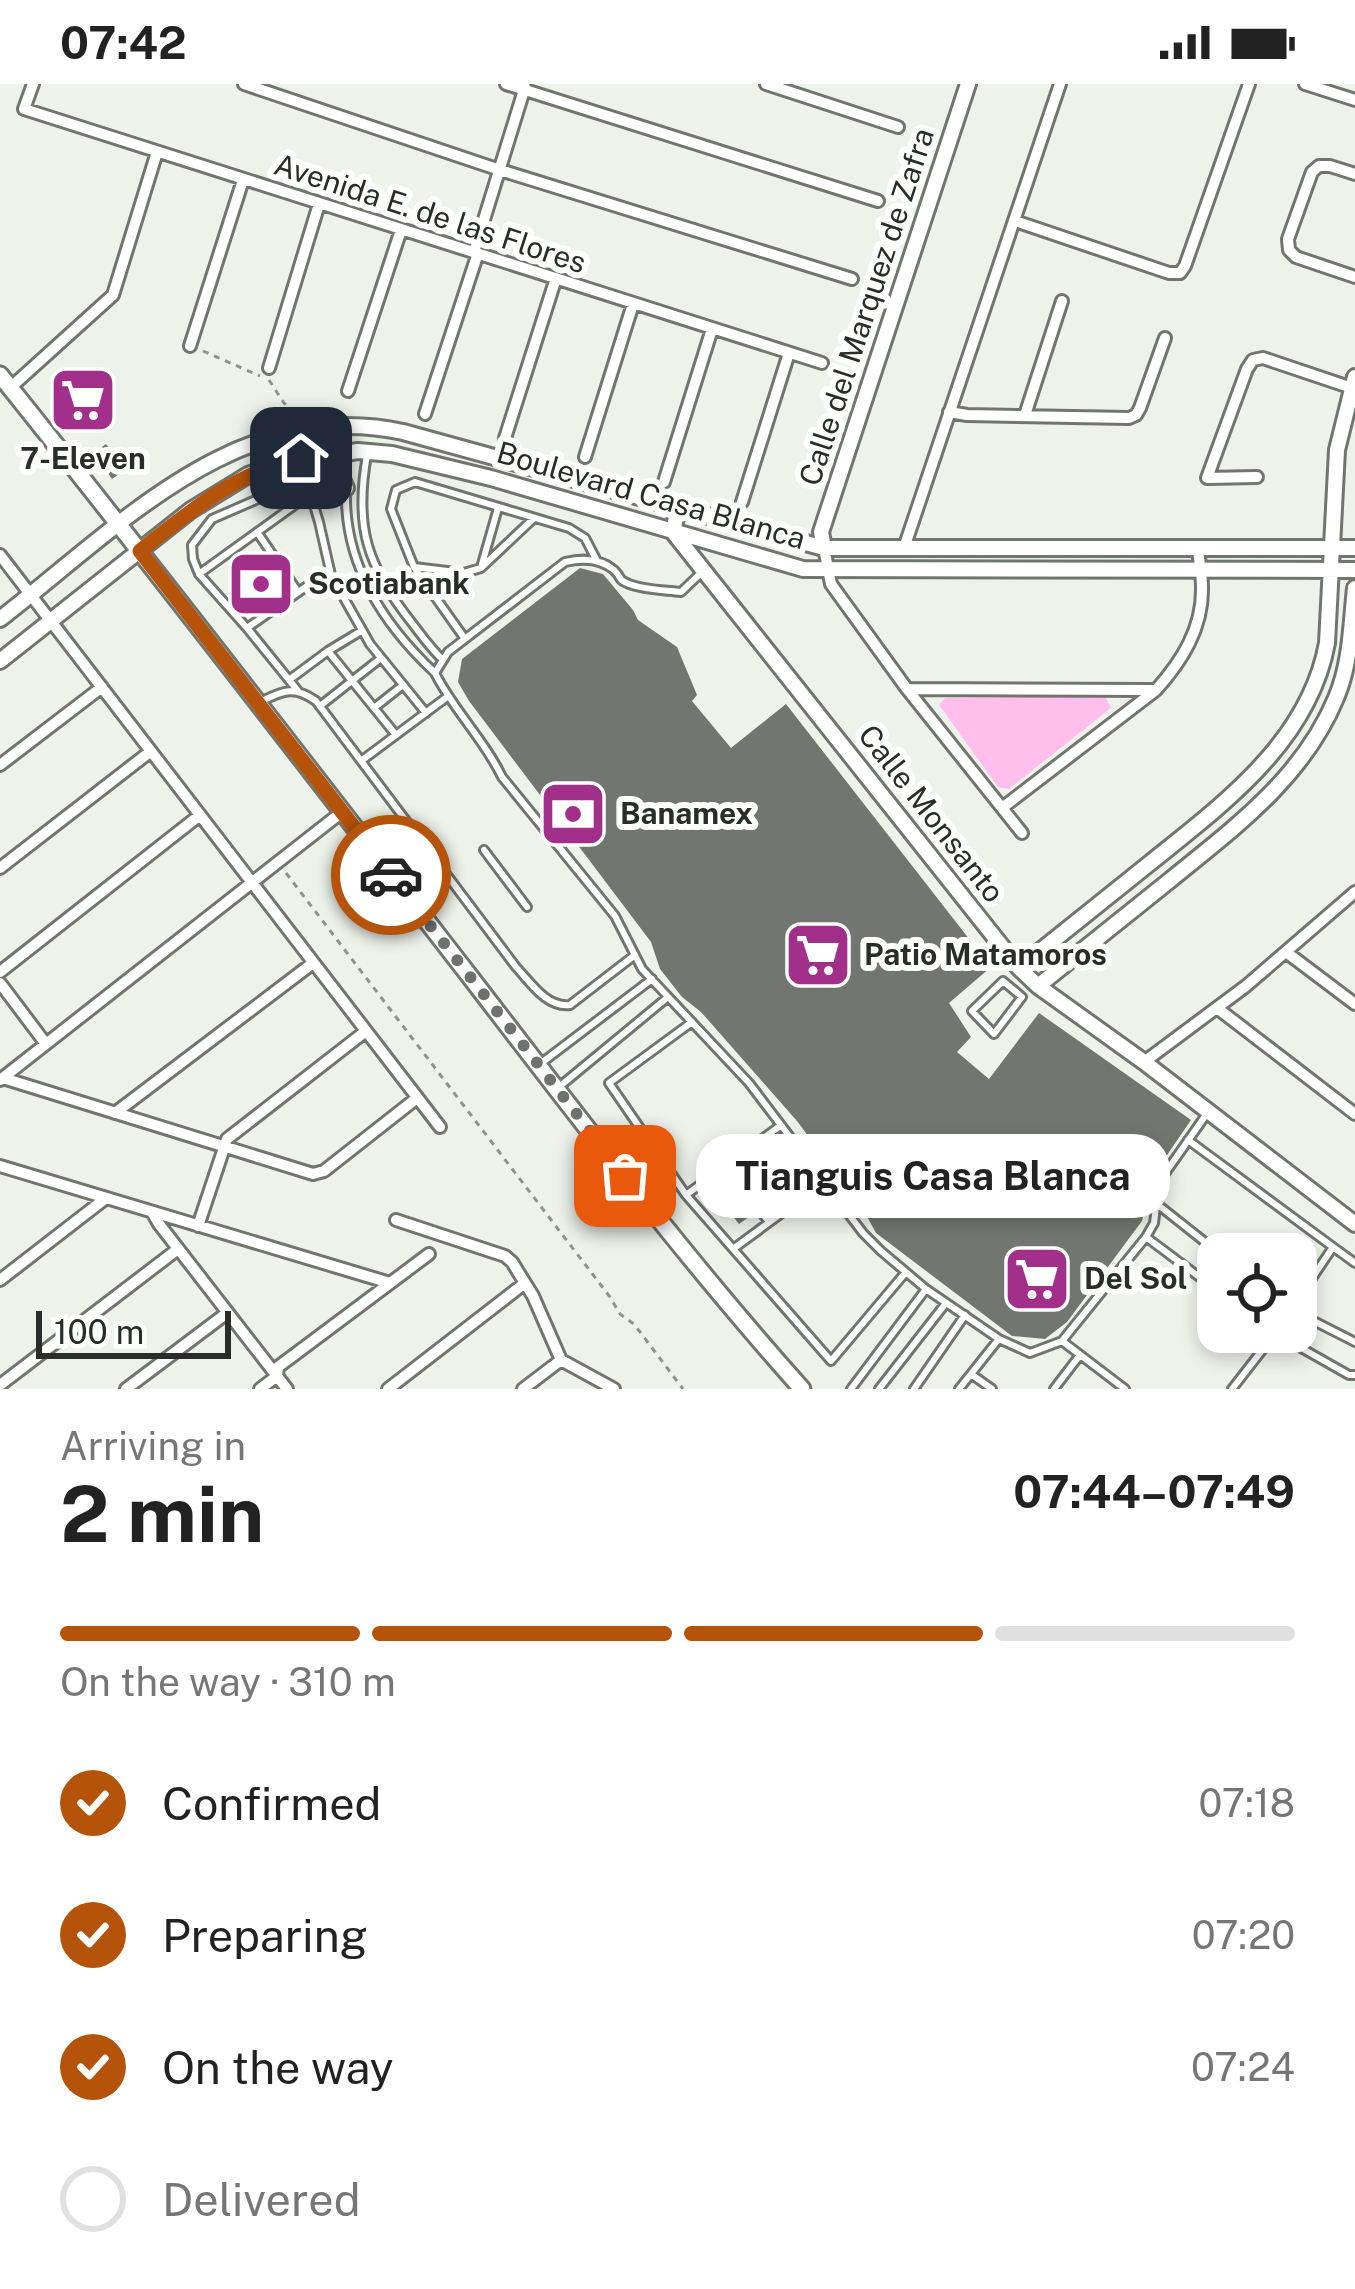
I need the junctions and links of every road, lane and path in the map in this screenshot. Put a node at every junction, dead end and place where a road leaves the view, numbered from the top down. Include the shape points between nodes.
1 (33, 84) edge
2 (244, 84) edge
3 (506, 84) edge
4 (766, 84) edge
5 (968, 84) edge
6 (1060, 84) edge
7 (1249, 84) edge
8 (1305, 84) edge
9 (525, 87) edge
10 (1348, 94) edge
11 (898, 128) dead end
12 (157, 152) junction
13 (500, 170) junction
14 (1355, 174) edge
15 (243, 180) junction
16 (878, 201) dead end
17 (320, 204) junction
18 (1015, 221) junction
19 (401, 230) junction
20 (476, 252) junction
21 (1355, 277) edge
22 (556, 278) junction
23 (852, 279) dead end
24 (1062, 301) dead end
25 (633, 304) junction
26 (712, 329) junction
27 (1165, 338) dead end
28 (190, 346) joint
29 (789, 353) junction
30 (822, 363) dead end
31 (269, 368) dead end
32 (5, 382) edge
33 (1354, 385) edge
34 (348, 391) dead end
35 (949, 412) junction
36 (424, 414) dead end
37 (1025, 415) junction
38 (380, 427) junction
39 (313, 428) junction
40 (506, 438) dead end
41 (348, 451) junction
42 (368, 452) junction
43 (320, 455) junction
44 (585, 457) dead end
45 (1257, 477) dead end
46 (664, 482) dead end
47 (346, 488) junction
48 (310, 494) junction
49 (742, 502) dead end
50 (498, 506) junction
51 (678, 508) junction
52 (535, 517) junction
53 (118, 524) junction
54 (257, 532) junction
55 (673, 532) junction
56 (824, 548) junction
57 (904, 548) junction
58 (952, 548) junction
59 (1332, 548) junction
60 (1355, 548) edge
61 (1198, 549) junction
62 (140, 551) junction
63 (0, 555) edge
64 (597, 561) junction
65 (414, 567) junction
66 (481, 568) junction
67 (951, 569) junction
68 (1199, 569) junction
69 (330, 570) junction
70 (703, 570) junction
71 (828, 570) junction
72 (1332, 570) junction
73 (1355, 570) edge
74 (199, 574) junction
75 (1355, 588) edge
76 (298, 592) junction
77 (31, 595) junction
78 (0, 619) edge
79 (51, 621) junction
80 (247, 628) junction
81 (362, 630) junction
82 (465, 639) junction
83 (328, 651) junction
84 (381, 658) junction
85 (443, 660) junction
86 (0, 661) edge
87 (435, 673) junction
88 (289, 680) junction
89 (352, 681) junction
90 (403, 685) junction
91 (102, 688) junction
92 (907, 689) junction
93 (1156, 690) junction
94 (298, 692) junction
95 (447, 698) junction
96 (258, 703) junction
97 (320, 706) junction
98 (374, 708) junction
99 (426, 713) junction
100 (396, 735) junction
101 (151, 751) junction
102 (361, 761) junction
103 (0, 765) edge
104 (1002, 808) junction
105 (342, 812) junction
106 (200, 815) junction
107 (1022, 833) dead end
108 (484, 850) dead end
109 (278, 863) junction
110 (0, 868) edge
111 (252, 884) junction
112 (1355, 892) edge
113 (527, 907) dead end
114 (1286, 952) junction
115 (635, 955) junction
116 (313, 963) junction
117 (0, 972) edge
118 (1028, 977) junction
119 (652, 979) junction
120 (0, 983) edge
121 (1012, 988) junction
122 (668, 997) junction
123 (1355, 1004) edge
124 (1217, 1008) junction
125 (692, 1022) junction
126 (366, 1031) junction
127 (46, 1044) junction
128 (1144, 1062) junction
129 (538, 1065) junction
130 (1, 1079) edge
131 (556, 1089) junction
132 (417, 1098) junction
133 (1208, 1112) junction
134 (115, 1113) junction
135 (1355, 1114) edge
136 (781, 1126) junction
137 (440, 1127) dead end
138 (1188, 1140) junction
139 (222, 1147) junction
140 (725, 1167) junction
141 (6, 1168) edge
142 (0, 1178) edge
143 (824, 1182) junction
144 (686, 1195) junction
145 (106, 1198) junction
146 (1156, 1204) junction
147 (152, 1212) junction
148 (396, 1220) dead end
149 (769, 1222) junction
150 (1355, 1223) edge
151 (198, 1226) junction
152 (1197, 1236) edge
153 (1146, 1237) junction
154 (1333, 1247) junction
155 (178, 1249) junction
156 (733, 1249) junction
157 (429, 1254) dead end
158 (1355, 1263) edge
159 (1317, 1271) edge
160 (906, 1272) junction
161 (1197, 1275) edge
162 (0, 1280) edge
163 (391, 1283) junction
164 (525, 1283) junction
165 (926, 1289) junction
166 (946, 1303) junction
167 (227, 1313) junction
168 (965, 1315) junction
169 (1317, 1323) edge
170 (999, 1339) junction
171 (1062, 1341) junction
172 (1355, 1342) edge
173 (1259, 1353) edge
174 (1312, 1353) edge
175 (1080, 1355) junction
176 (561, 1360) junction
177 (971, 1374) junction
178 (1352, 1375) edge
179 (277, 1376) junction
180 (0, 1384) edge
181 (126, 1389) edge
182 (260, 1389) edge
183 (287, 1389) edge
184 (388, 1389) edge
185 (523, 1389) edge
186 (614, 1389) edge
187 (683, 1389) edge
188 (802, 1389) edge
189 (851, 1389) edge
190 (879, 1389) edge
191 (914, 1389) edge
192 (959, 1389) edge
193 (992, 1389) edge
194 (1054, 1389) edge
195 (1125, 1389) edge
196 (1232, 1389) edge
197 (1350, 1389) edge

1 - 12 street, Avenida E. de las Flores via 24,110
2 - 13 street
3 - 9 street
4 - 11 street
5 - 56 street, Calle del Marquez de Zafra via 821,532
6 - 18 street
7 - 18 street via 1180,273
8 - 10 street
9 - 13 street
9 - 16 street
12 - 15 street, Avenida E. de las Flores
12 - 32 street via 113,295
13 - 20 street
13 - 23 street
14 - 21 street via 1330,166 1312,172 1288,239 1296,256
15 - 17 street, Avenida E. de las Flores
15 - 28 street
17 - 19 street, Avenida E. de las Flores
17 - 31 street
18 - 35 street
19 - 20 street, Avenida E. de las Flores
19 - 34 street
20 - 22 street, Avenida E. de las Flores
20 - 36 street
22 - 25 street, Avenida E. de las Flores
22 - 40 street
24 - 37 street
25 - 26 street, Avenida E. de las Flores
25 - 44 street
26 - 29 street, Avenida E. de las Flores
26 - 46 street
27 - 37 street via 1136,415
28 - 39 path via 268,380
29 - 30 street, Avenida E. de las Flores
29 - 49 street
32 - 53 main road
33 - 45 street via 1253,359 1208,478
33 - 59 street via 1336,450
35 - 37 street
35 - 57 street
38 - 39 street, Boulevard Casa Blanca
38 - 42 street
38 - 51 street, Boulevard Casa Blanca
39 - 41 street via 338,435
39 - 53 street, Boulevard Casa Blanca via 213,460
41 - 42 street, Boulevard Casa Blanca
41 - 43 street, Boulevard Casa Blanca
41 - 47 lane
42 - 55 street, Boulevard Casa Blanca via 491,478
42 - 85 lane via 363,535 372,561
43 - 47 street
43 - 62 street, Boulevard Casa Blanca via 248,475
47 - 87 lane via 360,574 404,644
48 - 54 lane
48 - 69 lane
48 - 74 lane via 288,486 212,519 192,545
50 - 52 lane
50 - 65 lane via 415,482 396,490 391,509
50 - 66 lane
51 - 55 street
51 - 56 street, Boulevard Casa Blanca
52 - 64 lane via 585,538
52 - 66 lane
53 - 62 main road
53 - 77 street, Boulevard Casa Blanca
54 - 74 lane
54 - 76 lane
55 - 70 street, Calle Monsanto
55 - 71 street, Boulevard Casa Blanca
56 - 57 street, Boulevard Casa Blanca
56 - 71 street
57 - 58 street, Boulevard Casa Blanca
58 - 61 street, Boulevard Casa Blanca
58 - 67 street
59 - 60 street, Boulevard Casa Blanca
59 - 61 street, Boulevard Casa Blanca
59 - 72 street
61 - 68 street
62 - 79 street, Boulevard Casa Blanca
62 - 96 main road
63 - 77 street
64 - 70 lane via 623,581 681,592
64 - 82 lane via 565,562
65 - 66 lane
65 - 82 lane
67 - 68 street, Boulevard Casa Blanca
67 - 71 street, Boulevard Casa Blanca
68 - 72 street, Boulevard Casa Blanca
68 - 93 street via 1191,640
69 - 76 lane
69 - 81 lane
70 - 118 street, Calle Monsanto
71 - 92 street
72 - 73 street, Boulevard Casa Blanca
72 - 118 street via 1323,664 1264,764
74 - 80 lane
75 - 118 street via 1336,698 1284,781 1250,815
76 - 80 lane
77 - 78 street, Boulevard Casa Blanca
77 - 79 street
79 - 86 street, Boulevard Casa Blanca
79 - 91 street
80 - 88 lane
81 - 83 lane
81 - 84 lane
82 - 85 lane
83 - 88 lane
83 - 89 lane
84 - 89 lane
84 - 90 lane
85 - 87 lane
87 - 95 lane
88 - 94 lane
89 - 97 lane
89 - 98 lane
90 - 98 lane
90 - 99 lane
91 - 101 street
91 - 103 street
92 - 93 street
92 - 104 street
93 - 104 street
94 - 96 lane
94 - 97 lane
95 - 99 lane
95 - 115 lane via 615,916
96 - 105 main road
97 - 102 lane
98 - 100 lane
99 - 100 lane
100 - 102 lane
101 - 106 street
101 - 110 street
102 - 115 lane via 552,1004 570,1006
104 - 107 street
105 - 109 street
105 - 129 main road
106 - 111 street
106 - 117 street
108 - 113 lane
109 - 111 street
109 - 187 path
111 - 116 street
111 - 127 street
112 - 114 street
114 - 123 street
114 - 124 street
115 - 119 lane
116 - 126 street
116 - 134 street
118 - 121 lane
118 - 128 street, Calle Monsanto
119 - 122 lane
119 - 129 lane
120 - 127 street
121 - 121 lane via 1022,998 994,1034 972,1011 1003,982
122 - 125 lane
122 - 131 lane
124 - 128 street
124 - 135 street
125 - 136 lane
125 - 144 lane via 609,1083
126 - 132 street
126 - 139 street
127 - 130 street
128 - 133 street, Calle Monsanto
129 - 131 main road
130 - 134 street
131 - 188 main road
132 - 137 street
132 - 139 street via 320,1174
133 - 138 lane
133 - 150 street, Calle Monsanto
134 - 139 street
136 - 140 lane
136 - 143 lane
138 - 146 lane via 1159,1182
138 - 154 lane
139 - 151 street
140 - 144 lane
140 - 149 lane
141 - 142 street
141 - 145 street
143 - 149 lane
143 - 160 lane
144 - 156 lane
145 - 147 street
145 - 162 street
146 - 152 lane
146 - 153 lane
147 - 151 street
147 - 155 street
148 - 164 street via 505,1256
149 - 156 lane
151 - 163 street
153 - 161 lane
153 - 171 lane
154 - 158 lane
154 - 159 lane
155 - 167 street
155 - 180 street
156 - 160 lane via 831,1361
157 - 163 street
160 - 165 lane
163 - 179 street via 278,1367
164 - 176 street
164 - 184 street
165 - 166 lane
165 - 189 lane
166 - 168 lane
166 - 190 lane
167 - 179 street
167 - 181 street
168 - 170 lane
168 - 191 lane
169 - 172 lane
170 - 171 lane via 1030,1353
170 - 177 lane
171 - 175 lane
173 - 196 lane
174 - 178 lane
175 - 194 lane
175 - 195 lane
176 - 185 street
176 - 186 street
177 - 192 lane
177 - 193 lane
178 - 197 lane
179 - 182 street
179 - 183 street

